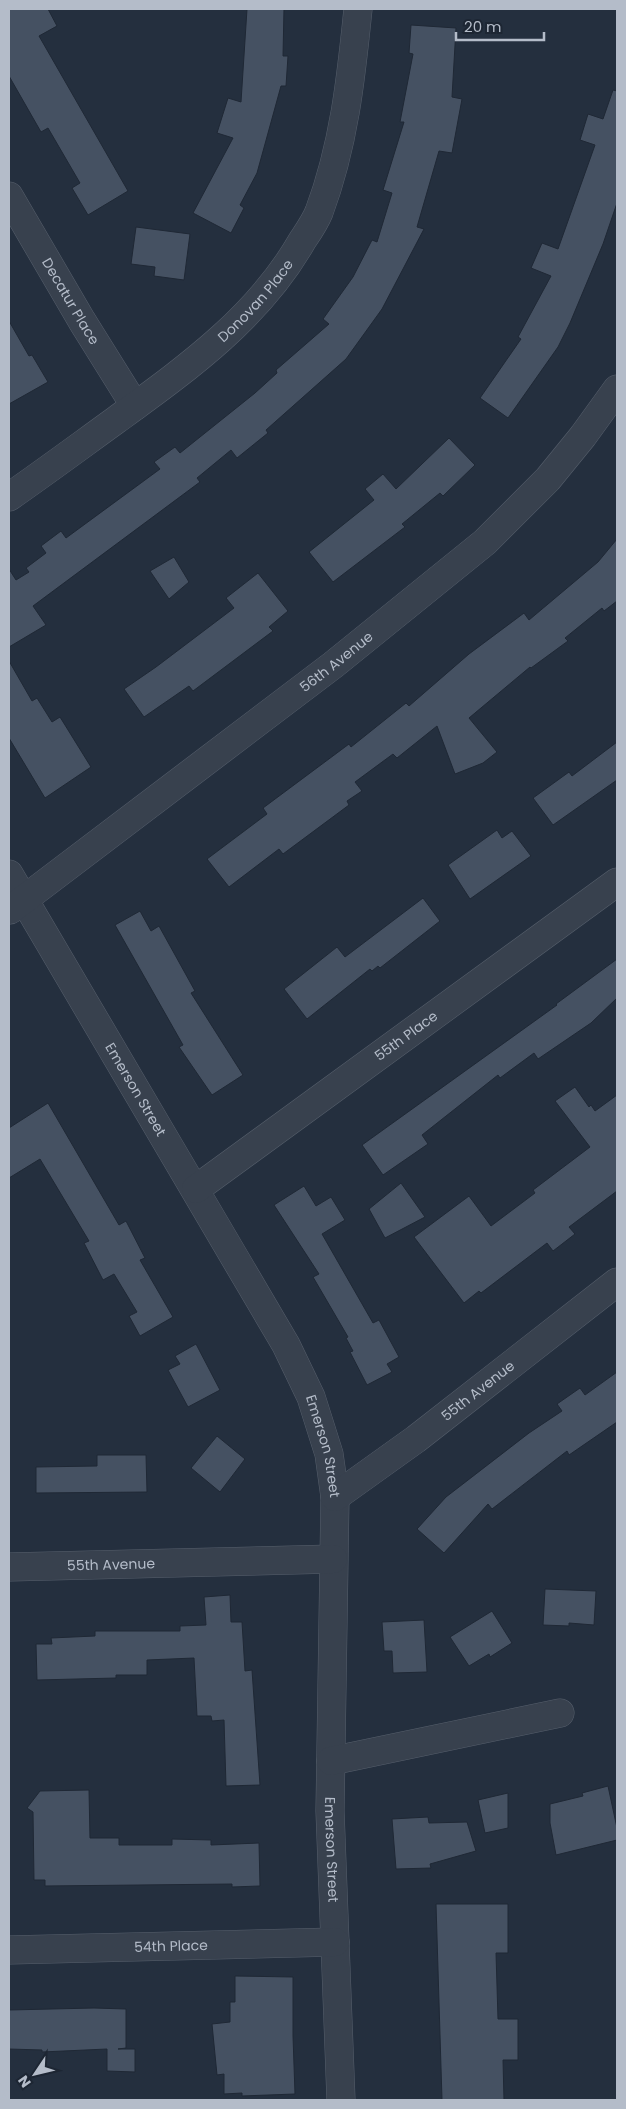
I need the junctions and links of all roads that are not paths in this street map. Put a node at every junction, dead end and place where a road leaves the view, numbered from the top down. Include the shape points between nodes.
1 (358, 9) edge
2 (9, 196) edge
3 (617, 389) edge
4 (135, 406) junction
5 (9, 497) edge
6 (9, 874) edge
7 (617, 882) edge
8 (16, 905) edge
9 (196, 1189) junction
10 (617, 1282) edge
11 (335, 1497) junction
12 (333, 1559) junction
13 (9, 1567) edge
14 (560, 1713) dead end
15 (331, 1761) junction
16 (335, 1942) junction
17 (9, 1950) edge
18 (341, 2100) edge

1 - 4 street, Donovan Place via 344,125 318,214 293,258 257,304 225,336
2 - 4 street, Decatur Place
3 - 8 street, 56th Avenue via 548,478 485,542 333,665
4 - 5 street, Donovan Place
6 - 8 street, Emerson Street
7 - 9 street, 55th Place
8 - 9 street, Emerson Street
9 - 11 street, Emerson Street via 286,1345 311,1397 329,1454
10 - 11 street, 55th Avenue via 416,1439
11 - 12 street, Emerson Street
12 - 13 street, 55th Avenue
12 - 15 street, Emerson Street
14 - 15 street
15 - 16 street, Emerson Street
16 - 17 street, 54th Place
16 - 18 street, Emerson Street

